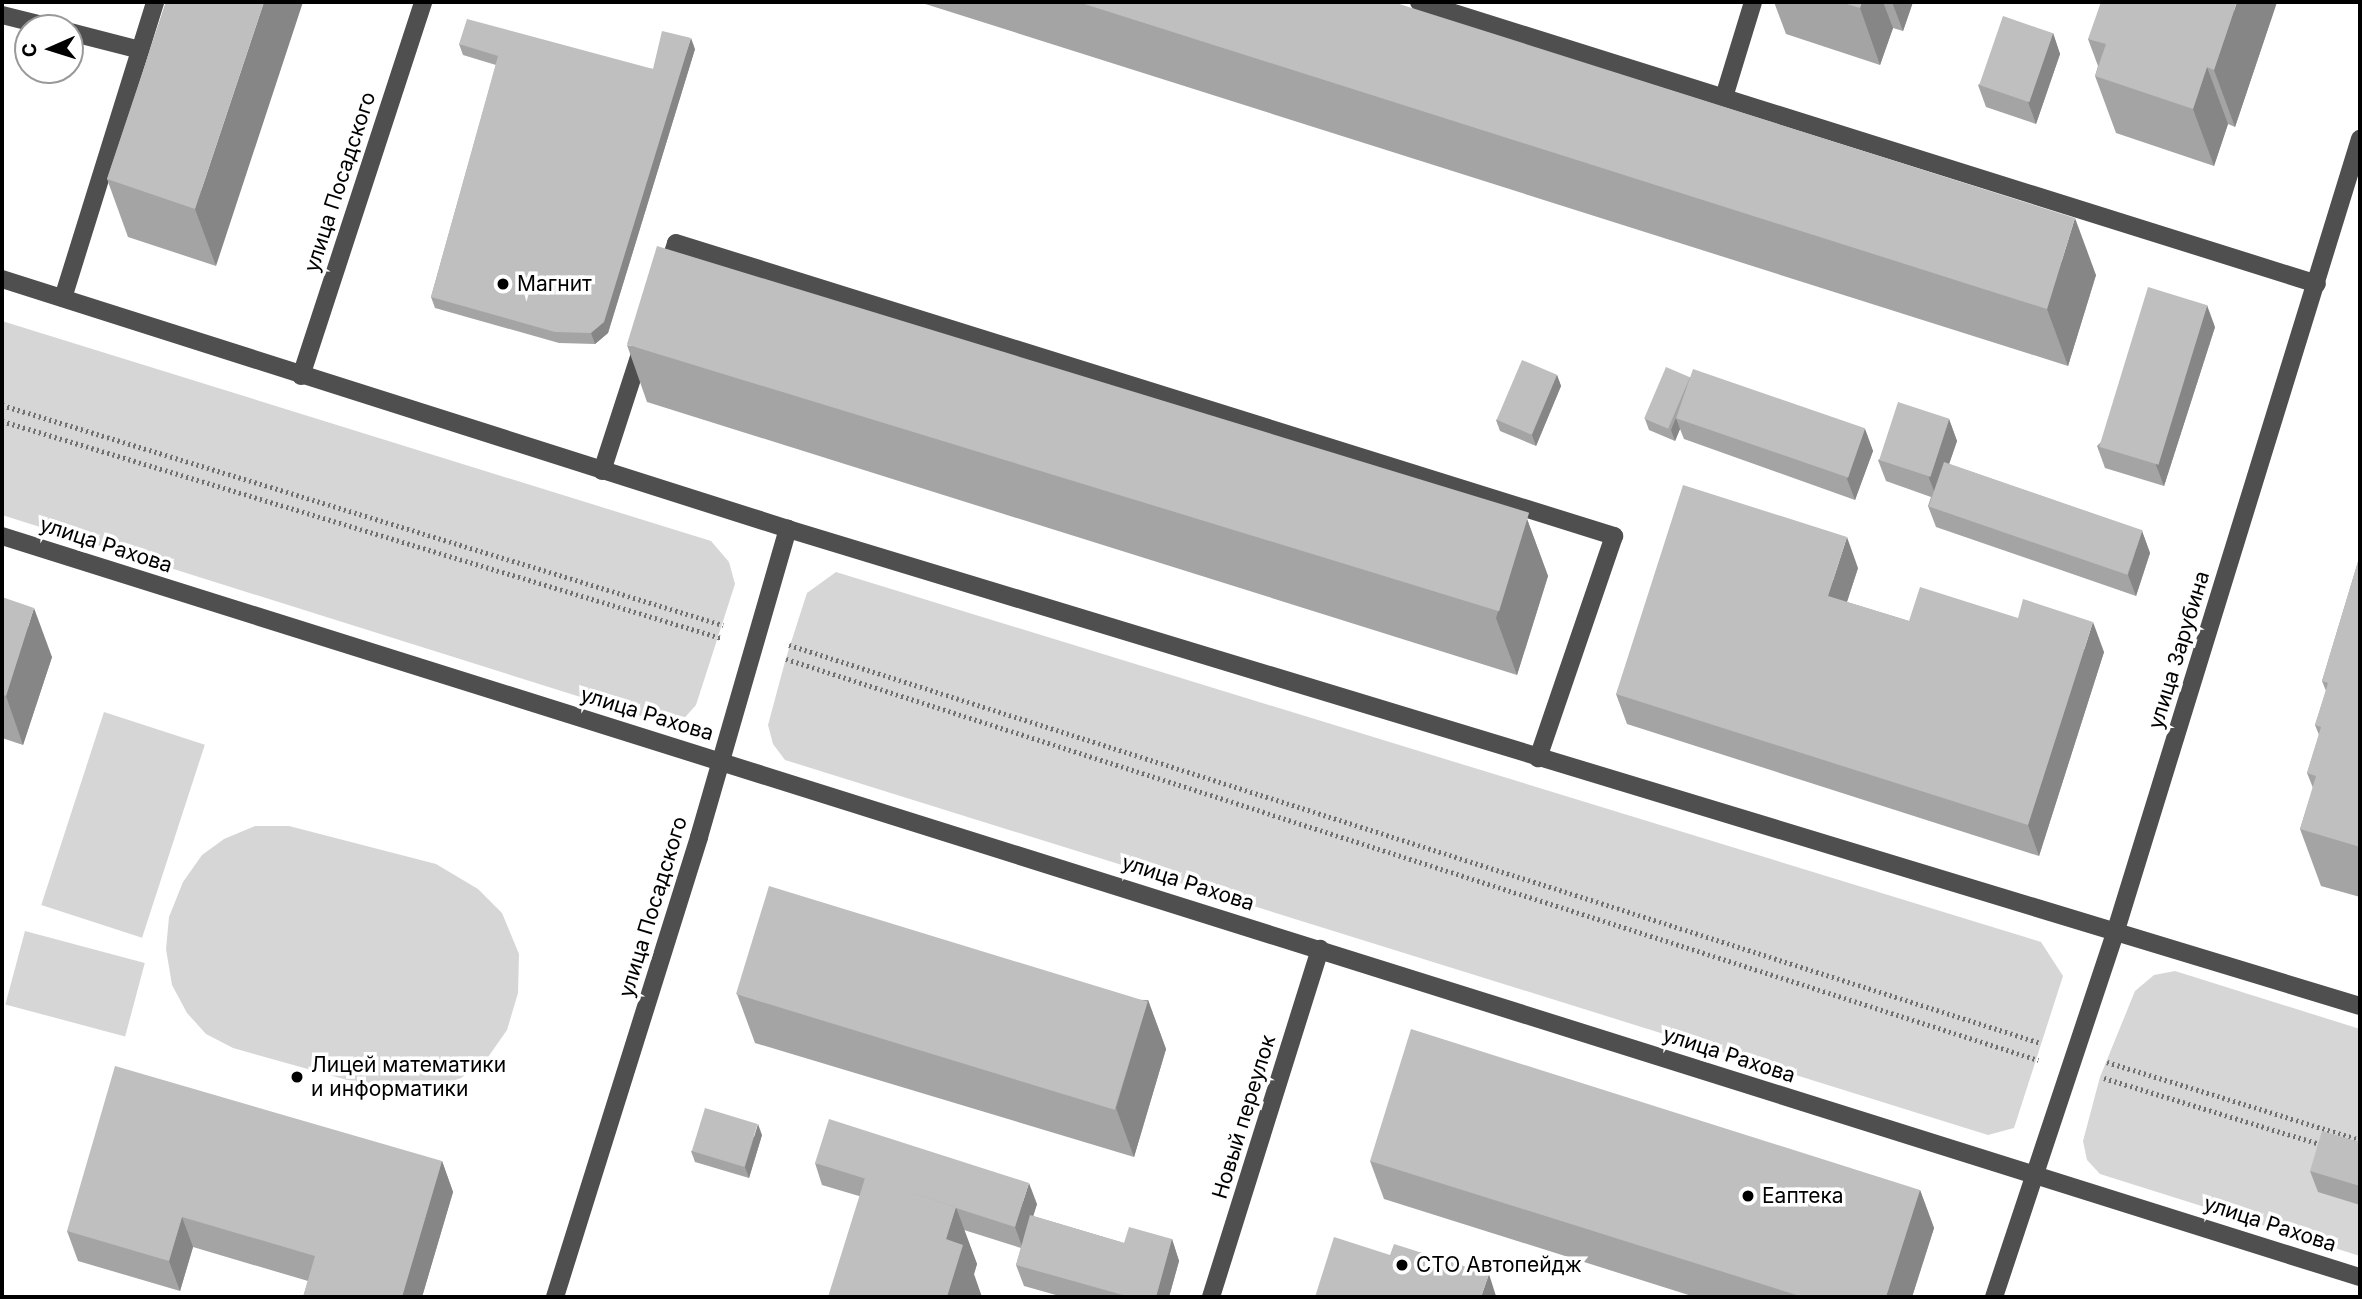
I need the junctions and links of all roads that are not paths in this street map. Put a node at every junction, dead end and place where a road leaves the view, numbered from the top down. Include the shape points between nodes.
1 (155, 2) edge
2 (423, 2) edge
3 (1419, 2) edge
4 (1753, 2) edge
5 (84, 36) edge
6 (140, 50) junction
7 (1724, 97) junction
8 (2360, 139) edge
9 (2, 279) edge
10 (2317, 284) junction
11 (659, 294) edge
12 (63, 298) junction
13 (647, 332) edge
14 (301, 376) junction
15 (602, 471) junction
16 (788, 529) junction
17 (2, 536) edge
18 (1538, 758) junction
19 (721, 760) junction
20 (2116, 930) junction
21 (1320, 949) junction
22 (2360, 1006) edge
23 (2032, 1173) junction
24 (2360, 1277) edge
25 (555, 1297) edge
26 (1211, 1297) edge
27 (1994, 1297) edge

1 - 6 street
2 - 14 street, улица Посадского
3 - 7 street
4 - 7 street
5 - 6 street
6 - 12 street
7 - 10 street
8 - 10 street, улица Зарубина
9 - 12 street
10 - 20 street, улица Зарубина
11 - 18 street via 676,243 1614,536
12 - 14 street
13 - 15 street
14 - 15 street
15 - 16 street
16 - 18 street
16 - 19 street, улица Посадского
17 - 19 street, улица Рахова
18 - 20 street
19 - 21 street, улица Рахова
19 - 25 street, улица Посадского
20 - 22 street
20 - 23 street, улица Зарубина
21 - 23 street, улица Рахова
21 - 26 street, Новый переулок
23 - 24 street, улица Рахова
23 - 27 street, улица Зарубина

